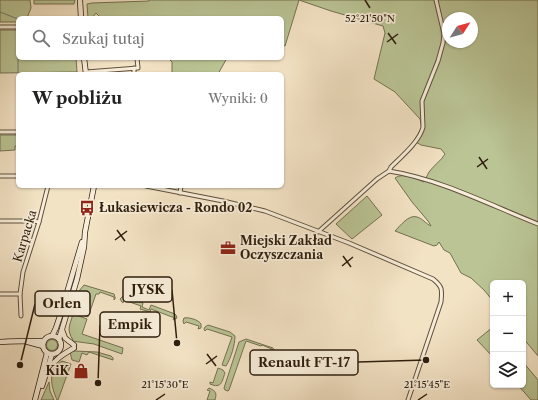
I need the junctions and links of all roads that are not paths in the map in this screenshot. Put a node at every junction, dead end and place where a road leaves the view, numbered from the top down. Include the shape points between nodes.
1 (80, 0) edge
2 (436, 0) edge
3 (81, 16) edge
4 (0, 27) edge
5 (16, 27) edge
6 (84, 60) edge
7 (137, 60) edge
8 (134, 68) junction
9 (86, 72) edge
10 (96, 72) edge
11 (134, 72) edge
12 (0, 132) edge
13 (16, 132) edge
14 (389, 171) junction
15 (0, 176) edge
16 (16, 176) edge
17 (48, 188) edge
18 (90, 188) edge
19 (94, 188) edge
20 (157, 188) edge
21 (181, 188) edge
22 (180, 192) junction
23 (91, 199) junction
24 (0, 221) edge
25 (39, 222) junction
26 (538, 224) edge
27 (85, 232) junction
28 (318, 232) junction
29 (0, 294) edge
30 (20, 294) junction
31 (21, 316) dead end
32 (62, 330) junction
33 (52, 336) junction
34 (59, 339) junction
35 (0, 342) edge
36 (43, 344) junction
37 (50, 354) junction
38 (46, 375) junction
39 (35, 399) edge
40 (408, 400) edge

1 - 3 main road
2 - 14 street via 444,34 438,61 422,101 423,127 416,141
4 - 5 street
6 - 9 main road
7 - 8 street via 138,68
8 - 10 street
8 - 11 street
12 - 13 street
14 - 26 street via 442,184
14 - 28 street
15 - 16 street
17 - 25 street, Karpacka
18 - 23 main road
19 - 23 main road
20 - 22 street
21 - 22 street
22 - 28 street via 256,209
23 - 27 main road
24 - 25 street
25 - 30 street, Karpacka via 23,272
27 - 32 main road via 78,273
27 - 33 main road
28 - 40 street via 433,279 439,284 442,290 441,302
29 - 30 street
30 - 31 street, Karpacka
32 - 34 main road
32 - 38 main road via 65,338 74,346 53,362
33 - 34 main road
33 - 36 main road
34 - 37 main road via 61,348
35 - 36 main road
36 - 37 main road via 44,349
37 - 38 main road
37 - 39 main road
38 - 39 main road

